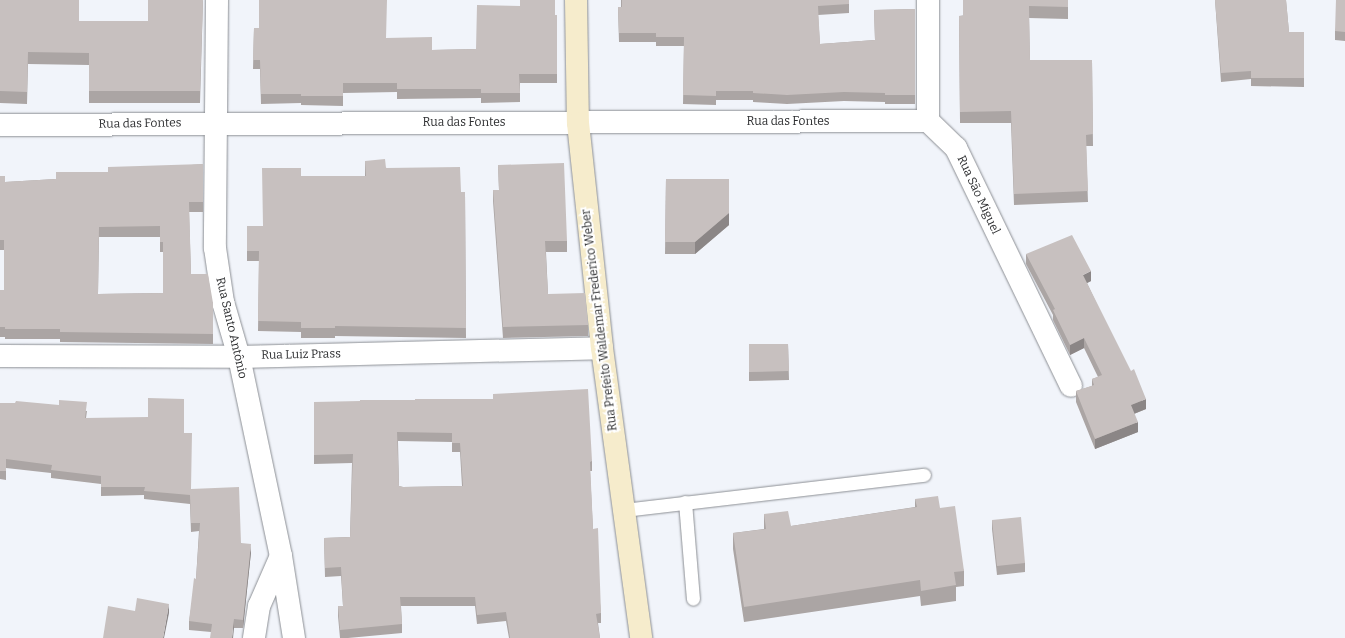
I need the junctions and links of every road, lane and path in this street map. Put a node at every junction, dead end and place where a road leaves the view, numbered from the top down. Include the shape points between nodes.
1 (217, 0) edge
2 (576, 0) edge
3 (928, 0) edge
4 (928, 121) junction
5 (215, 123) junction
6 (578, 123) junction
7 (0, 125) edge
8 (602, 348) junction
9 (0, 356) edge
10 (239, 357) junction
11 (1071, 386) dead end
12 (924, 475) dead end
13 (685, 502) junction
14 (624, 510) junction
15 (281, 556) junction
16 (693, 599) dead end
17 (254, 638) edge
18 (294, 638) edge
19 (641, 638) edge

1 - 5 street, Rua Santo Antônio
2 - 6 street, Rua Prefeito Waldemar Frederico Weber
3 - 4 street
4 - 6 street, Rua das Fontes
4 - 11 street, Rua São Miguel via 956,148
5 - 6 street, Rua das Fontes
5 - 7 street, Rua das Fontes
5 - 10 street, Rua Santo Antônio via 215,248 223,302
6 - 8 street, Rua Prefeito Waldemar Frederico Weber
8 - 10 street, Rua Luiz Prass
8 - 14 street, Rua Prefeito Waldemar Frederico Weber
9 - 10 street, Rua Luiz Prass
10 - 15 street, Rua Santo Antônio
12 - 13 lane
13 - 14 lane
13 - 16 lane
14 - 19 street, Rua Prefeito Waldemar Frederico Weber
15 - 17 street via 259,606
15 - 18 street, Rua Santo Antônio

